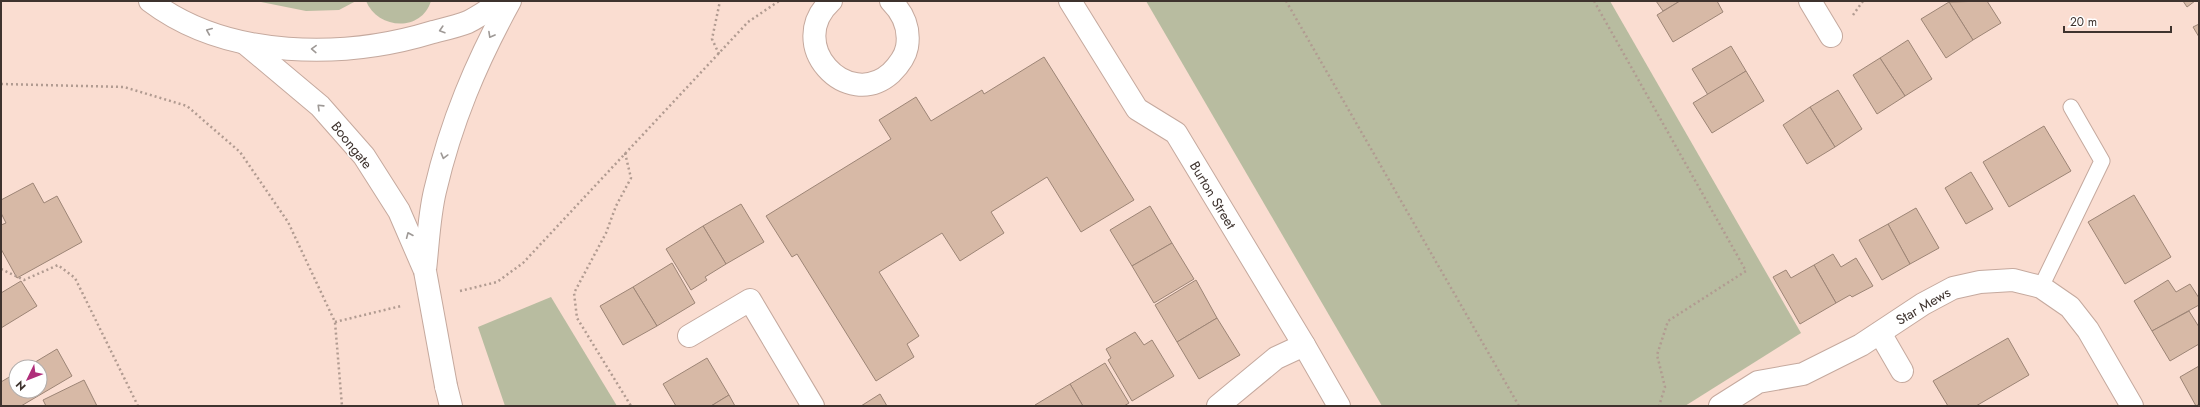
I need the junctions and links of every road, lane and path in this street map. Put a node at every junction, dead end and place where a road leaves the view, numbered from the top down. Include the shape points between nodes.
1 (150, 1) edge
2 (502, 1) edge
3 (510, 1) edge
4 (720, 1) edge
5 (779, 1) edge
6 (831, 1) edge
7 (1070, 1) edge
8 (1286, 1) edge
9 (1594, 1) edge
10 (1810, 1) edge
11 (901, 3) edge
12 (1831, 36) dead end
13 (246, 44) junction
14 (719, 54) junction
15 (1, 84) edge
16 (2071, 107) dead end
17 (625, 153) junction
18 (1, 269) edge
19 (425, 271) junction
20 (2042, 287) junction
21 (459, 291) dead end
22 (405, 305) dead end
23 (335, 322) junction
24 (1880, 333) junction
25 (689, 336) dead end
26 (1304, 345) junction
27 (1902, 371) dead end
28 (448, 396) edge
29 (138, 406) edge
30 (342, 406) edge
31 (631, 406) edge
32 (814, 406) edge
33 (1218, 406) edge
34 (1339, 406) edge
35 (1519, 406) edge
36 (1659, 406) edge
37 (1720, 406) edge
38 (2132, 406) edge

13 -> 1 street via 184,21
2 -> 13 street via 468,22 411,39 353,49 278,48
3 -> 19 street, Boongate via 487,43 455,116 435,192
4 - 14 path via 712,39
5 - 14 path via 748,22
6 - 11 street via 820,14 814,44 819,59 829,71 842,80 857,84 872,83 886,77 898,66 906,53 908,37
7 - 26 street, Burton Street via 1137,110 1176,133
8 - 35 path
9 - 36 path via 1746,271 1668,321 1657,355 1665,387
10 - 12 street
19 -> 13 street, Boongate via 399,211 364,156 320,106
14 - 17 path
15 - 23 path via 124,87 187,106 240,152 288,222
16 - 20 lane via 2102,161
17 - 21 path via 523,263 497,282
17 - 31 path via 631,178 574,293 577,318
18 - 29 path via 24,280 58,265 75,278
19 - 28 street, Boongate, bridge
20 - 24 street, Star Mews via 2013,280 1980,282 1953,288 1923,304
20 - 38 street, Star Mews via 2070,307 2088,330
22 - 23 path
23 - 30 path
24 - 27 street
24 - 37 street, Star Mews via 1803,374 1758,382
25 - 32 street via 750,300
26 - 33 street via 1276,358
26 - 34 street, Burton Street

